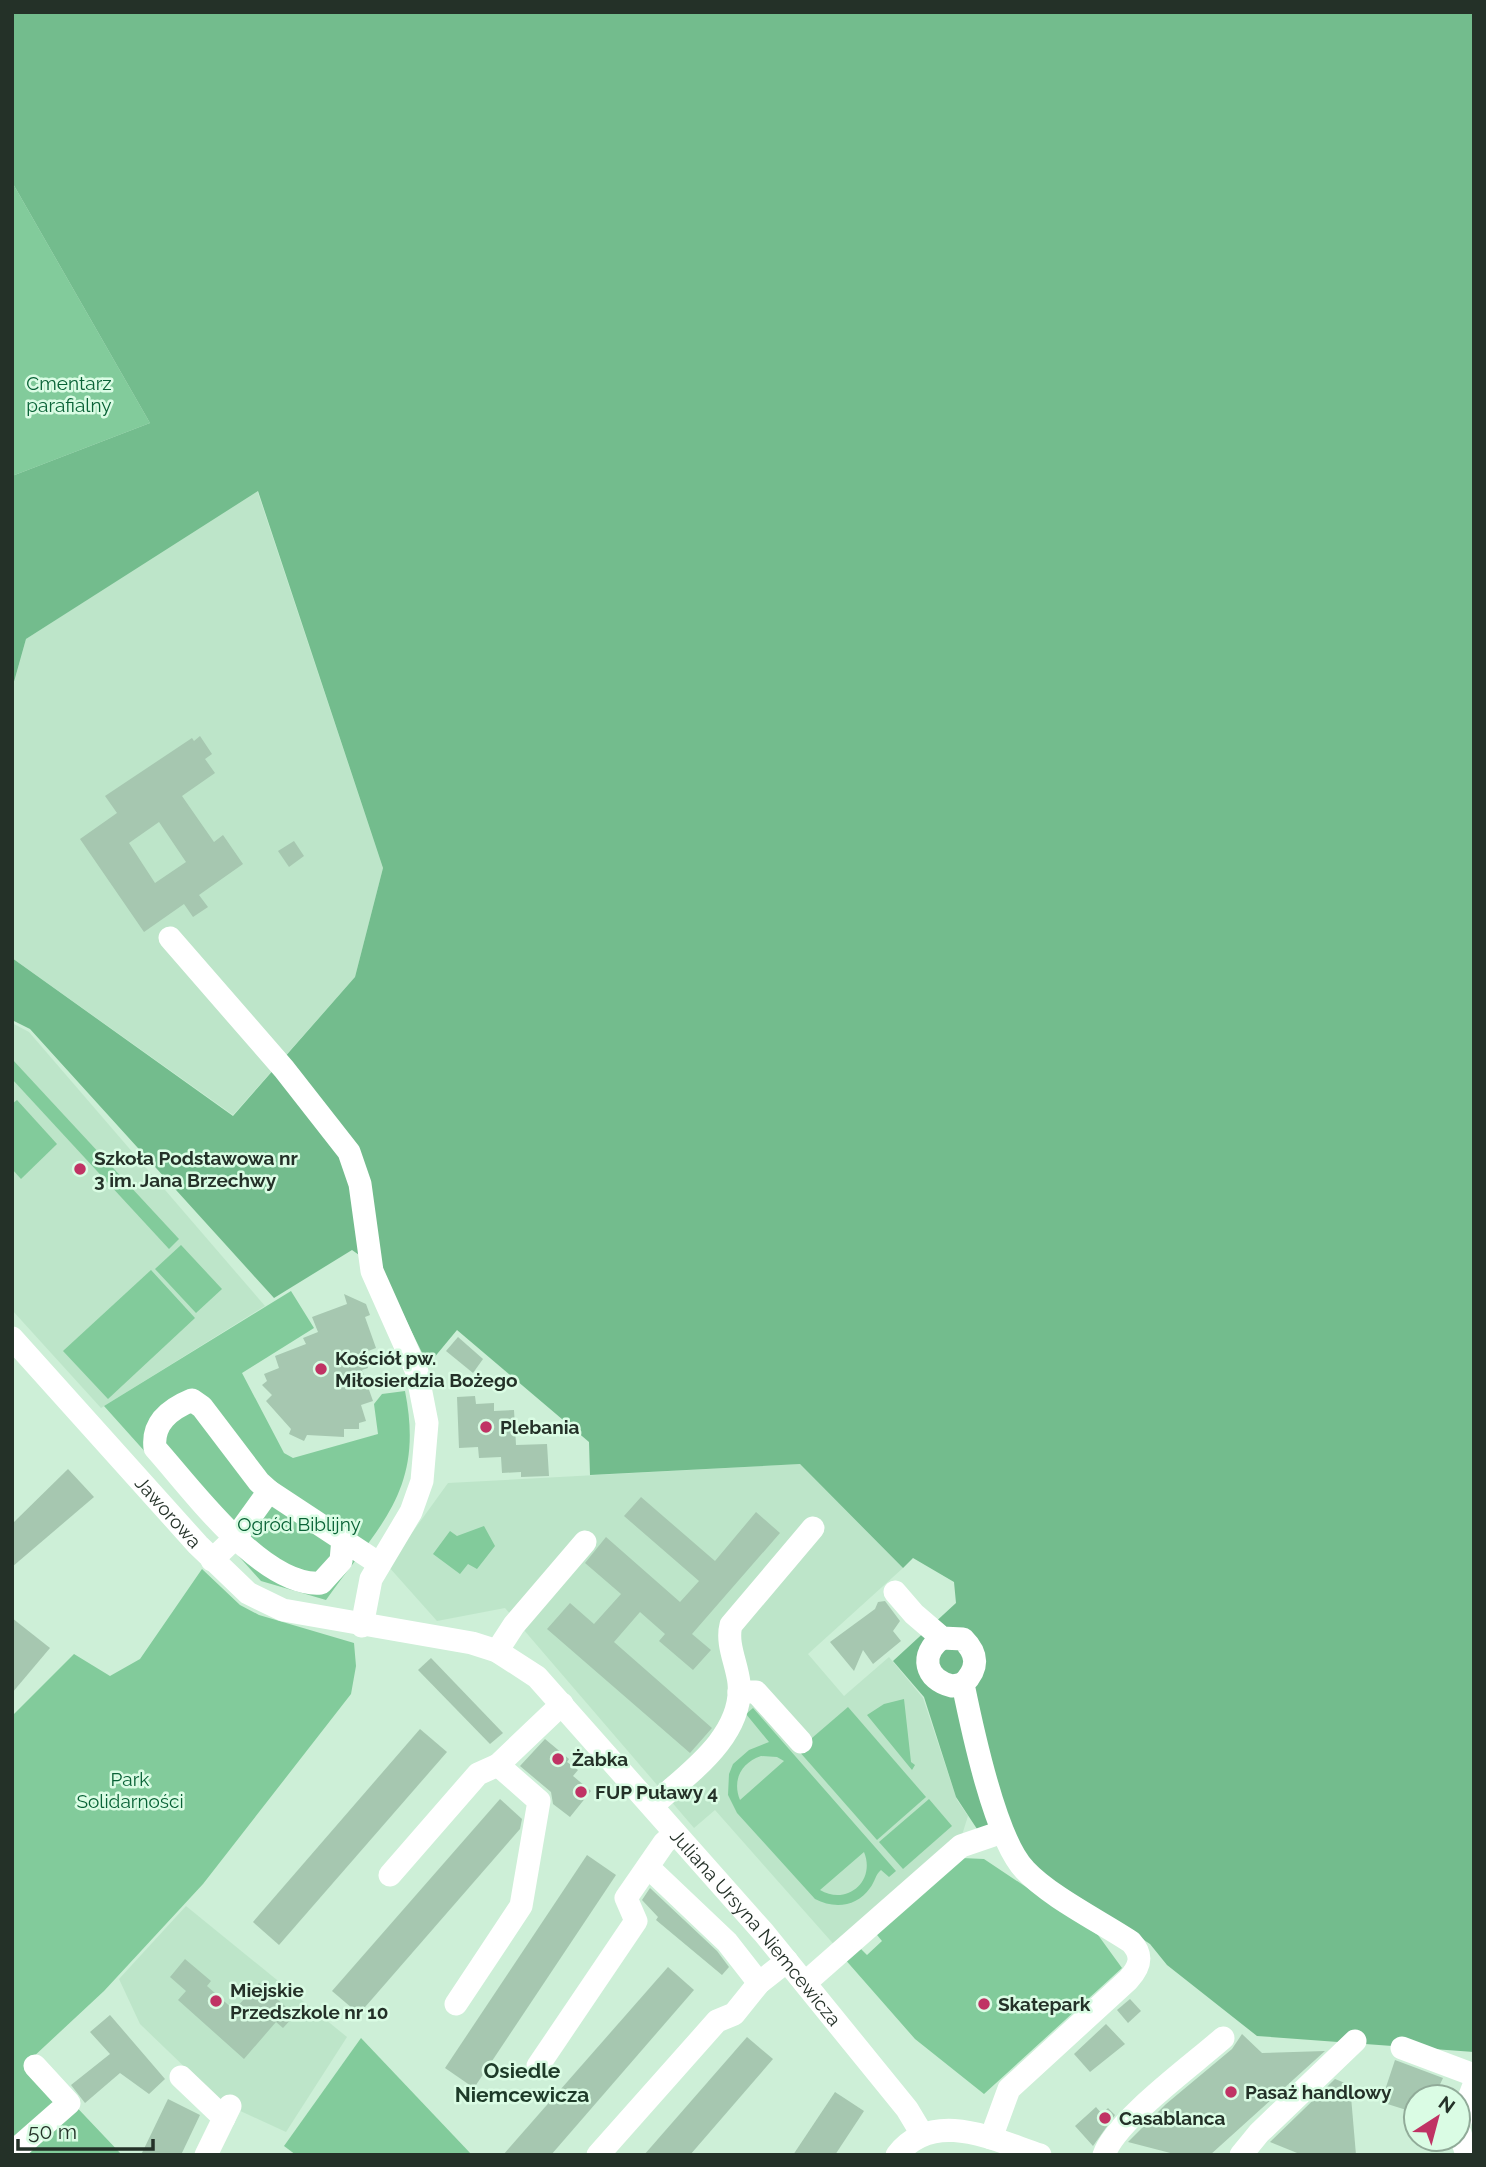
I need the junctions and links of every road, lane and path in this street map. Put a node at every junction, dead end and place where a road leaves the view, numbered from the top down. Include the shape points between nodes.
1 (170, 938) dead end
2 (12, 1338) edge
3 (269, 1491) junction
4 (813, 1528) dead end
5 (236, 1536) junction
6 (343, 1538) junction
7 (585, 1542) dead end
8 (212, 1560) junction
9 (378, 1563) junction
10 (895, 1592) dead end
11 (362, 1626) junction
12 (942, 1638) junction
13 (497, 1651) junction
14 (963, 1684) junction
15 (739, 1692) junction
16 (562, 1704) junction
17 (801, 1742) dead end
18 (498, 1765) junction
19 (652, 1806) junction
20 (1002, 1832) junction
21 (676, 1833) junction
22 (648, 1867) junction
23 (390, 1875) dead end
24 (787, 1961) junction
25 (759, 1983) junction
26 (805, 1983) junction
27 (456, 2004) dead end
28 (1223, 2038) dead end
29 (1354, 2040) dead end
30 (1402, 2048) dead end
31 (35, 2066) dead end
32 (538, 2066) dead end
33 (1474, 2074) edge
34 (181, 2077) dead end
35 (1474, 2085) edge
36 (922, 2134) junction
37 (991, 2138) junction
38 (12, 2153) edge
39 (206, 2155) edge
40 (598, 2155) edge
41 (897, 2155) edge
42 (1040, 2155) edge
43 (1104, 2155) edge
44 (1241, 2155) edge
45 (1467, 2155) edge

1 - 9 street via 339,1134 360,1184 372,1271 420,1382 427,1423 422,1482 411,1512
2 - 8 street, Jaworowa
3 - 5 street
3 - 5 street via 202,1406 192,1400 156,1425 155,1448
3 - 6 street
4 - 15 street via 732,1625
5 - 6 street via 279,1575 309,1584 321,1583 331,1575 341,1561
5 - 8 street
6 - 9 street
7 - 13 street
8 - 11 street, Jaworowa via 235,1584 263,1602
9 - 11 street
10 - 12 street
11 - 13 street, Juliana Ursyna Niemcewicza
12 - 14 street via 962,1639 975,1656 975,1666
12 - 14 street via 933,1644 927,1666 941,1684
13 - 16 street, Juliana Ursyna Niemcewicza via 537,1677
14 - 20 street
15 - 17 street via 756,1692
15 - 19 street via 732,1720 716,1745
16 - 18 street
16 - 19 street, Juliana Ursyna Niemcewicza
18 - 23 street via 478,1774
18 - 27 street via 539,1801 521,1906
19 - 21 street, Juliana Ursyna Niemcewicza
20 - 26 street via 961,1846
20 - 37 street via 1013,1855 1034,1878 1131,1942 1140,1957 1128,1980 1009,2089
21 - 22 street
21 - 24 street, Juliana Ursyna Niemcewicza
22 - 25 street via 727,1942
22 - 32 street via 626,1898 636,1921
24 - 25 street
24 - 26 street, Juliana Ursyna Niemcewicza
25 - 40 street via 734,2014 717,2021
26 - 36 street, Juliana Ursyna Niemcewicza via 912,2115
28 - 43 street via 1122,2126
29 - 44 street
30 - 33 street
31 - 38 street via 69,2103
34 - 39 street via 227,2112
35 - 45 street via 1458,2127
36 - 37 street via 962,2130
36 - 41 street
37 - 42 street

